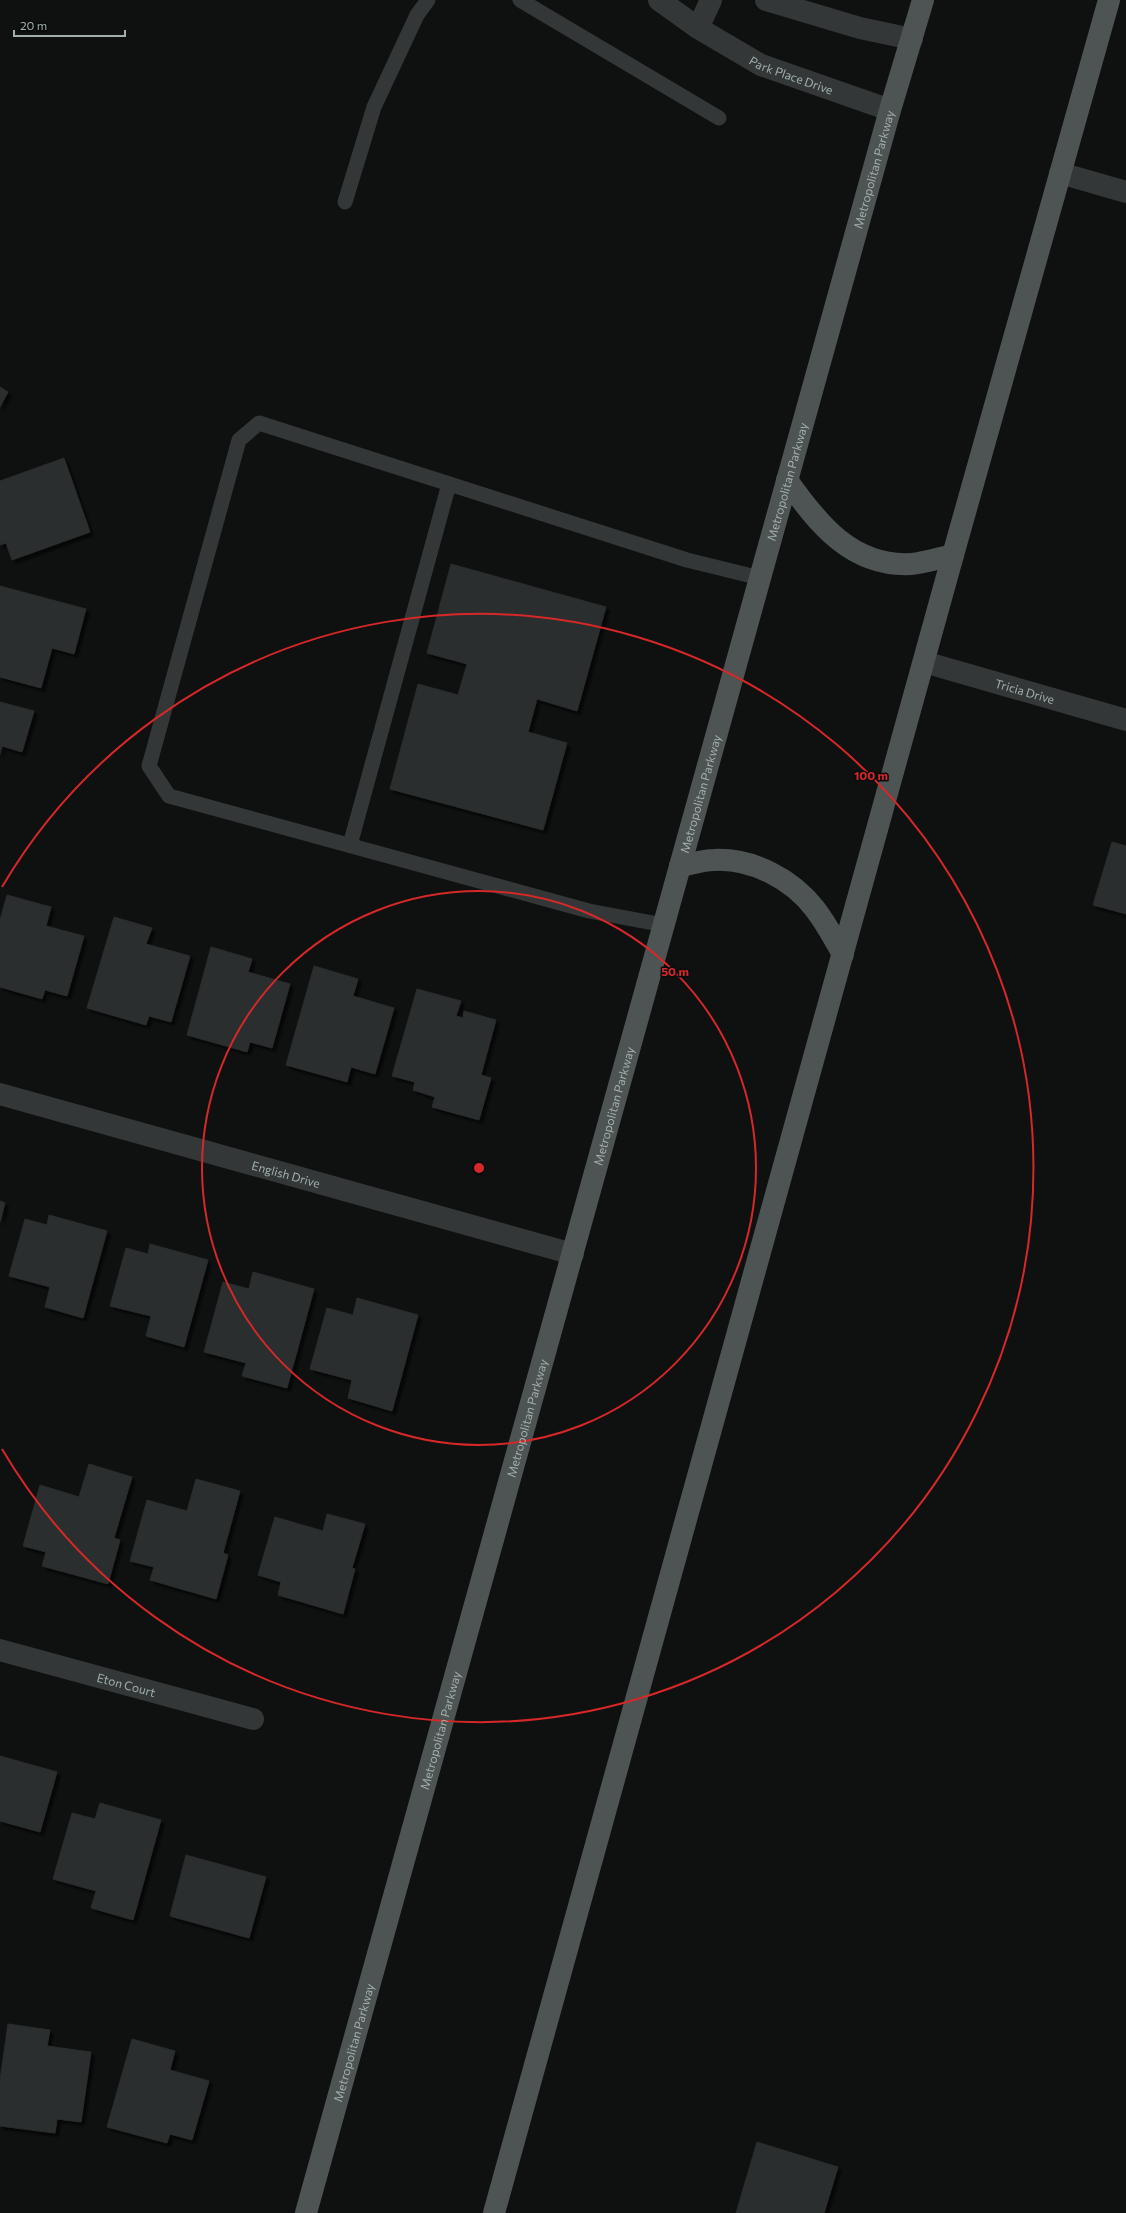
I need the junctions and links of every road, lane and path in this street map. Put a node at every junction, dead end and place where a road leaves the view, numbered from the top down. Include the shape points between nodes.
1 (428, 0) edge
2 (520, 0) edge
3 (659, 0) edge
4 (711, 0) edge
5 (766, 0) edge
6 (923, 0) edge
7 (1109, 0) edge
8 (698, 28) junction
9 (912, 39) junction
10 (890, 110) junction
11 (719, 118) dead end
12 (1060, 173) junction
13 (1126, 192) edge
14 (345, 202) dead end
15 (788, 480) junction
16 (449, 484) junction
17 (953, 555) junction
18 (760, 578) junction
19 (924, 662) junction
20 (1126, 720) edge
21 (350, 845) junction
22 (680, 866) junction
23 (664, 925) junction
24 (843, 954) junction
25 (0, 1094) edge
26 (573, 1254) junction
27 (0, 1650) edge
28 (252, 1718) dead end
29 (306, 2213) edge
30 (494, 2213) edge

1 - 14 lane via 416,15 374,107
2 - 11 lane
3 - 8 street, Park Place Drive
4 - 8 street
5 - 9 street via 860,28
6 - 9 main road, Metropolitan Parkway
7 - 12 main road
8 - 10 street, Park Place Drive via 761,65
9 - 10 main road, Metropolitan Parkway
10 - 15 main road, Metropolitan Parkway
12 - 13 street
12 - 17 main road
15 - 17 main road via 813,517 861,556 887,563 912,564
15 - 18 main road, Metropolitan Parkway
16 - 18 lane via 687,560
16 - 21 lane
16 - 21 lane via 259,423 239,440 153,751 149,766 169,796
17 - 19 main road
18 - 22 main road, Metropolitan Parkway
19 - 20 street, Tricia Drive
19 - 24 main road
21 - 23 lane via 589,911
22 - 23 main road, Metropolitan Parkway
22 - 24 main road via 713,860 740,862 769,871 794,888 815,909
23 - 26 main road, Metropolitan Parkway
24 - 30 main road
25 - 26 street, English Drive
26 - 29 main road, Metropolitan Parkway
27 - 28 street, Eton Court

